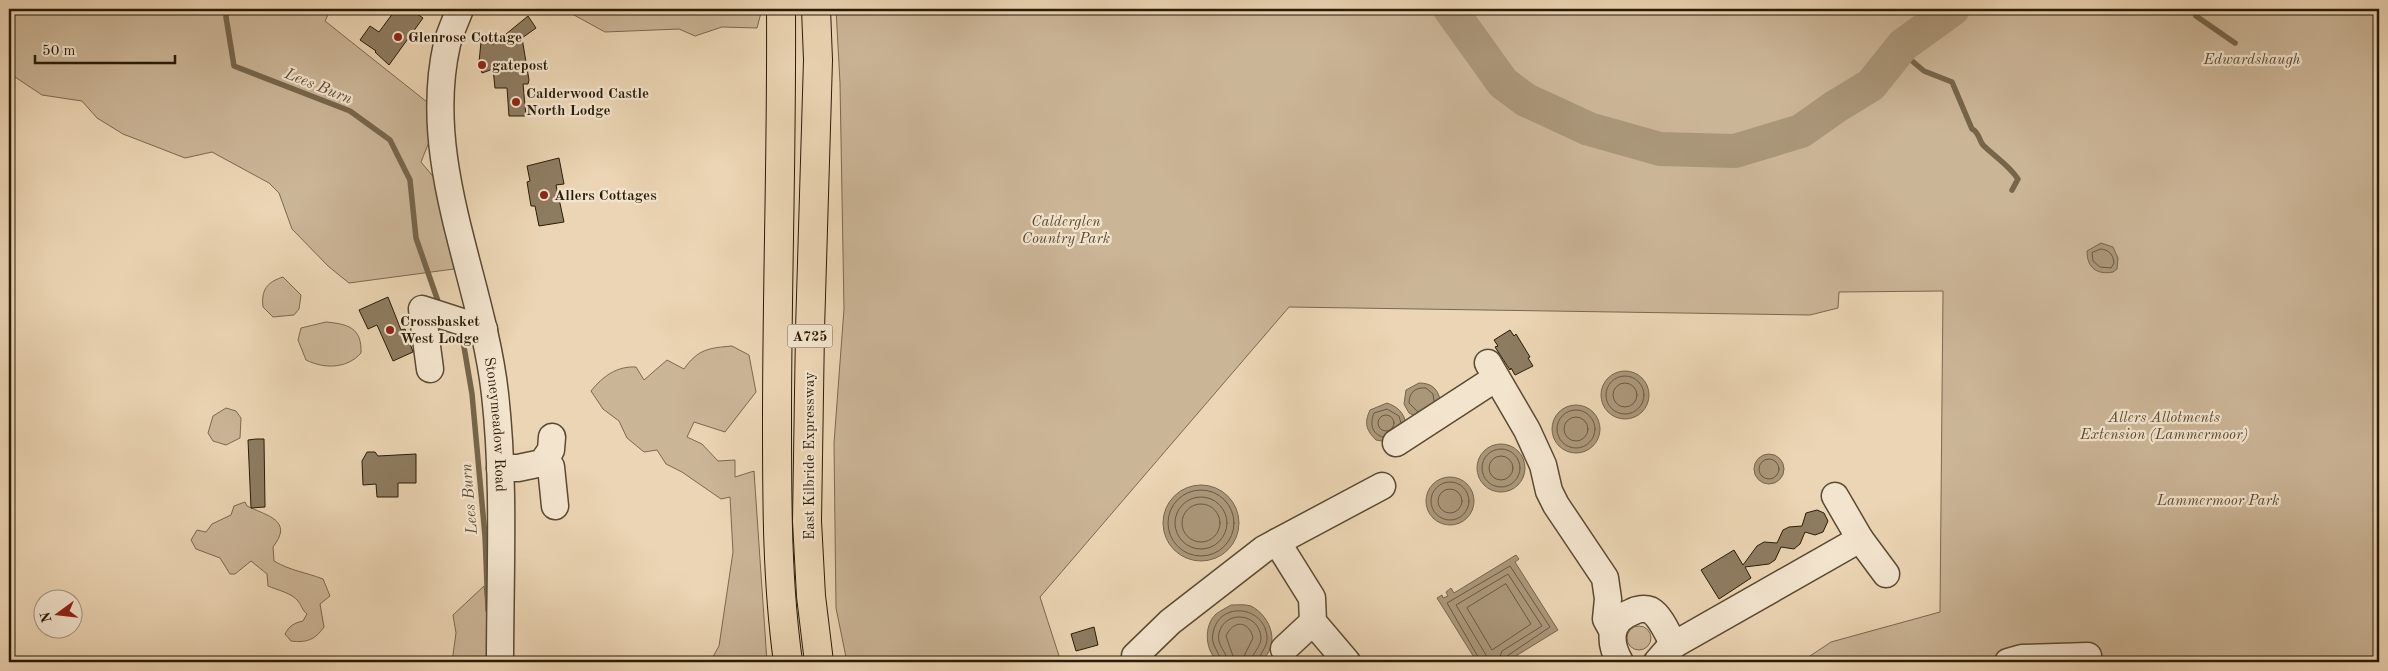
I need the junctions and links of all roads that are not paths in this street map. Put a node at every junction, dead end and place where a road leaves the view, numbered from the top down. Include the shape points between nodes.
1 (460, 9) edge
2 (782, 9) edge
3 (816, 9) edge
4 (484, 329) junction
5 (430, 369) dead end
6 (552, 437) dead end
7 (1396, 443) dead end
8 (542, 463) junction
9 (500, 468) junction
10 (1382, 486) dead end
11 (1835, 496) dead end
12 (555, 506) dead end
13 (1860, 539) junction
14 (1277, 542) junction
15 (1886, 574) dead end
16 (1313, 622) junction
17 (1612, 630) junction
18 (1284, 649) dead end
19 (1665, 654) edge
20 (2088, 656) dead end
21 (500, 662) edge
22 (788, 662) edge
23 (819, 662) edge
24 (1135, 662) edge
25 (1347, 662) edge
26 (1620, 662) edge
27 (2008, 662) edge

1 - 4 street, Stoneymeadow Road via 447,43 441,87 443,143 457,224
2 - 22 highway, A725 via 777,541
3 - 23 highway, East Kilbride Expressway / A725 via 818,60 807,521 810,596
4 - 5 street via 422,309
4 - 9 street, Stoneymeadow Road via 495,392
6 - 8 street via 551,450
7 - 17 street via 1492,371 1527,430 1556,505 1605,578 1606,620
8 - 9 street
8 - 12 street via 551,467
9 - 21 street, Stoneymeadow Road
10 - 14 street
11 - 13 street
13 - 15 street
13 - 19 street
14 - 16 street via 1312,598
14 - 24 street via 1170,622 1135,656
16 - 18 street
16 - 25 street
17 - 19 street via 1618,620 1629,612 1650,610 1658,616
17 - 26 street via 1613,650
20 - 27 street via 2022,658

